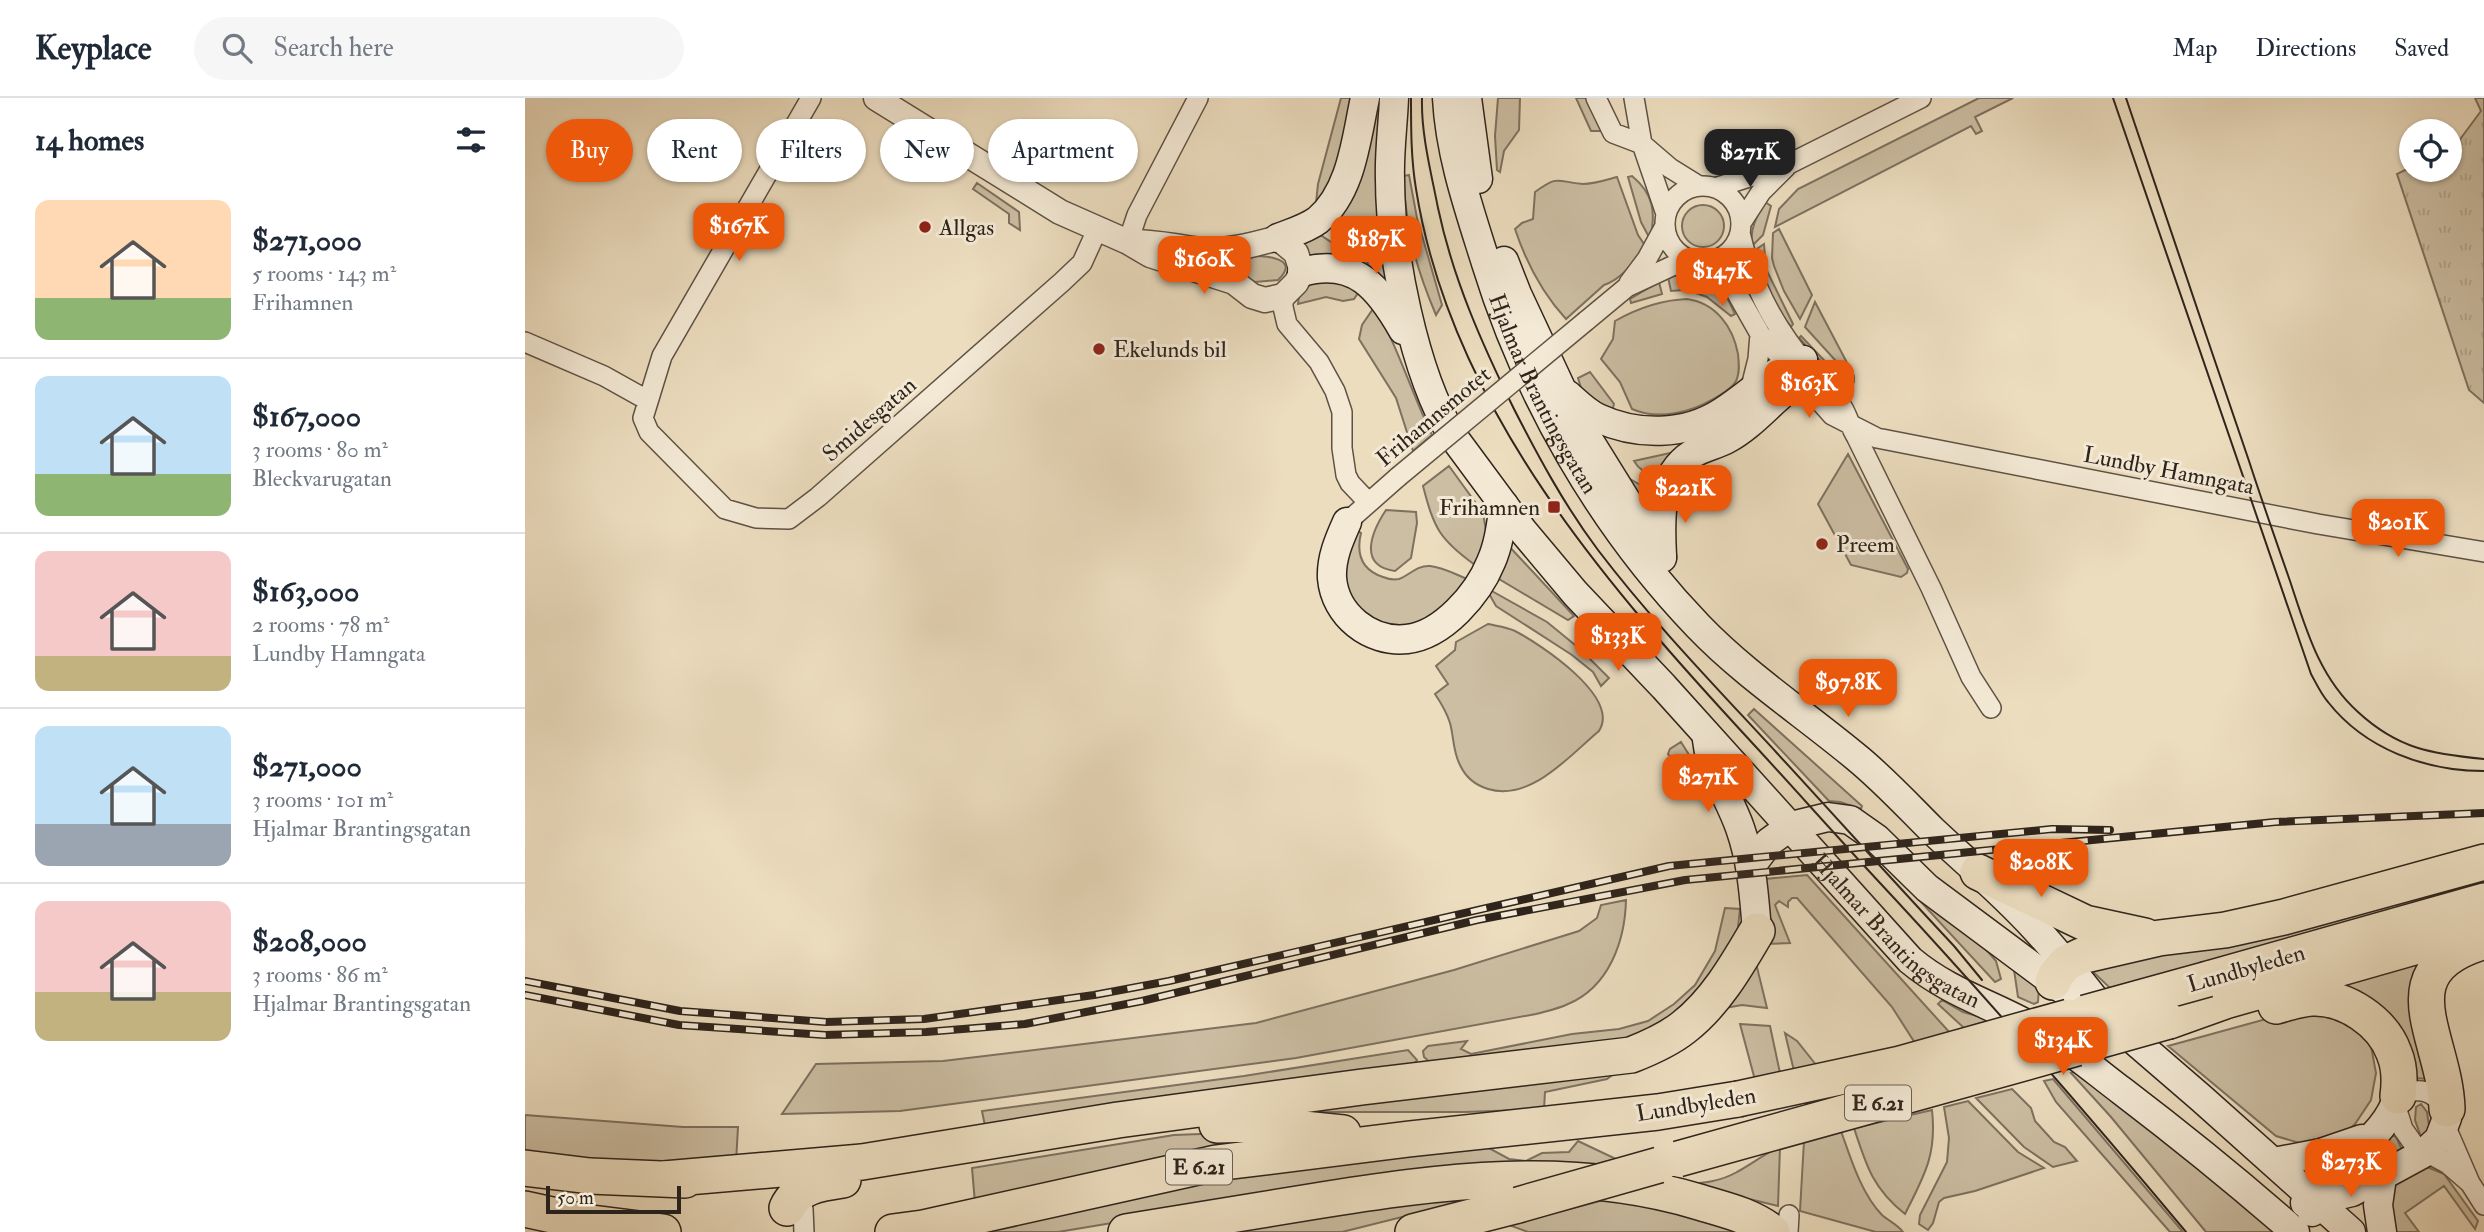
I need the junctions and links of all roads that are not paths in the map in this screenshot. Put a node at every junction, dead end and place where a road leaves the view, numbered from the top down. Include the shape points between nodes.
1 (811, 98) edge
2 (876, 98) edge
3 (1198, 98) edge
4 (1365, 98) edge
5 (1394, 98) edge
6 (1447, 98) edge
7 (1467, 98) edge
8 (1596, 98) edge
9 (1634, 98) edge
10 (1921, 98) edge
11 (1642, 144) junction
12 (1789, 164) junction
13 (1707, 187) junction
14 (1666, 220) junction
15 (1740, 228) junction
16 (1097, 230) junction
17 (1278, 238) junction
18 (1128, 242) junction
19 (1697, 261) junction
20 (1302, 272) junction
21 (1627, 287) junction
22 (1283, 296) junction
23 (1760, 334) junction
24 (525, 342) edge
25 (1421, 362) junction
26 (1796, 368) junction
27 (1560, 389) junction
28 (1750, 391) junction
29 (647, 400) junction
30 (1848, 424) junction
31 (1369, 502) junction
32 (1504, 505) junction
33 (1347, 522) joint
34 (2484, 552) edge
35 (1662, 558) junction
36 (1679, 605) junction
37 (1991, 708) dead end
38 (1707, 734) junction
39 (1791, 826) junction
40 (2484, 862) edge
41 (1751, 866) junction
42 (1978, 872) junction
43 (2484, 901) edge
44 (2484, 927) edge
45 (1757, 931) joint
46 (2159, 938) junction
47 (2484, 942) edge
48 (2060, 972) junction
49 (2221, 998) junction
50 (2052, 1039) junction
51 (2397, 1100) junction
52 (2446, 1117) junction
53 (2375, 1134) junction
54 (1409, 1139) junction
55 (2424, 1153) junction
56 (2209, 1159) junction
57 (2274, 1162) junction
58 (525, 1168) edge
59 (2382, 1177) junction
60 (664, 1179) junction
61 (2470, 1183) junction
62 (2316, 1200) junction
63 (2484, 1205) edge
64 (525, 1209) edge
65 (795, 1216) edge
66 (1783, 1226) edge
67 (663, 1232) edge
68 (893, 1232) edge
69 (1126, 1232) edge
70 (1412, 1232) edge
71 (2295, 1232) edge
72 (2310, 1232) edge
73 (2351, 1232) edge
74 (2382, 1232) edge

1 - 29 street via 662,356
2 - 16 street via 1060,212
3 - 18 street via 1142,205
4 - 17 main road via 1345,180 1335,201 1318,220
5 - 25 main road, Hjalmar Brantingsgatan via 1389,181 1394,235
6 - 36 main road, Hjalmar Brantingsgatan via 1453,152 1465,197 1511,335 1545,409 1591,486 1630,546
7 - 27 main road via 1486,213
8 - 11 street via 1613,133
9 - 11 street
10 - 12 street
11 - 13 street via 1670,168
11 - 14 street
12 - 13 street
12 - 15 street via 1761,192
13 - 14 street via 1678,195
13 - 15 street via 1733,201
14 - 19 street via 1673,247
14 - 21 street, Frihamnsmotet
15 - 19 street via 1727,254 1713,261
15 - 26 street, Lundby Hamngata via 1754,280
16 - 18 street
16 - 29 street, Smidesgatan via 1082,263 1062,282 789,519 756,518 725,509 649,432 643,418
17 - 18 street via 1232,250
17 - 20 street via 1296,253
18 - 22 street via 1150,255 1234,282 1252,296 1265,300
19 - 21 street, Frihamnsmotet via 1672,266
19 - 23 street, Lundby Hamngata via 1730,281
20 - 22 street
20 - 25 main road via 1330,266 1378,291
21 - 31 street, Frihamnsmotet, bridge
22 - 31 street, Frihamnsmotet via 1287,324 1319,362 1335,391 1342,412 1346,475
23 - 26 street, Lundby Hamngata
23 - 28 street
24 - 29 street
25 - 32 main road, Hjalmar Brantingsgatan via 1438,413
26 - 28 main road
26 - 30 street, Lundby Hamngata via 1832,415
26 - 35 main road via 1740,430 1691,454 1675,471 1664,490 1661,509
27 - 28 main road via 1597,417 1620,426 1662,431 1706,421
27 - 35 main road
30 - 34 street, Lundby Hamngata via 1877,438 1914,446
30 - 37 street, Lundby Hamngata via 1971,677
31 - 33 street, Frihamnsmotet
32 - 33 main road via 1496,550 1485,576 1441,624 1407,639 1369,632 1342,609 1333,586 1333,559
32 - 38 main road, Hjalmar Brantingsgatan via 1575,593
35 - 36 main road
36 - 42 main road, Hjalmar Brantingsgatan via 1754,678 1878,776
38 - 39 main road, Hjalmar Brantingsgatan
38 - 41 main road
39 - 41 main road, Hjalmar Brantingsgatan via 1769,842
39 - 48 main road, Hjalmar Brantingsgatan via 1835,817 1850,820 1927,888
39 - 50 main road, Hjalmar Brantingsgatan via 1925,973
40 - 46 highway via 2225,930
41 - 45 main road
42 - 46 highway via 2085,923
42 - 48 main road, Hjalmar Brantingsgatan via 2033,925
43 - 49 highway, Lundbyleden / E 6.21
44 - 49 highway, Lundbyleden / E 6.21
45 - 60 highway via 1730,975 1685,1027 1631,1055 1118,1120 852,1163
46 - 48 highway via 2091,953
47 - 52 highway via 2447,958 2426,990 2426,1008 2444,1076
48 - 50 main road via 2049,997
48 - 57 main road, Hjalmar Brantingsgatan
49 - 51 highway via 2311,998 2344,1004 2373,1023 2394,1051 2399,1072
49 - 54 highway, Lundbyleden / E 6.21, bridge via 1658,1112
49 - 70 highway, Lundbyleden / E 6.21, bridge via 2169,1021
50 - 56 main road, Hjalmar Brantingsgatan
51 - 52 street via 2416,1089 2428,1091
51 - 53 main road
51 - 55 street via 2409,1139
52 - 55 main road via 2439,1139
52 - 61 street
53 - 57 main road via 2321,1153
53 - 62 main road via 2330,1176
54 - 65 highway via 1255,1124 1161,1129 822,1183
54 - 68 highway, Lundbyleden / E 6.21 via 1216,1163
55 - 59 main road
55 - 61 street via 2448,1164
56 - 62 main road via 2281,1199 2294,1203
56 - 71 main road, Hjalmar Brantingsgatan
57 - 62 main road, Hjalmar Brantingsgatan
58 - 60 highway
59 - 62 main road via 2340,1196
59 - 74 main road via 2378,1205
60 - 65 highway via 769,1186
61 - 63 street
62 - 72 main road
62 - 73 main road, Hjalmar Brantingsgatan
64 - 67 highway
66 - 69 highway via 1670,1193 1611,1184 1502,1178 1387,1190

